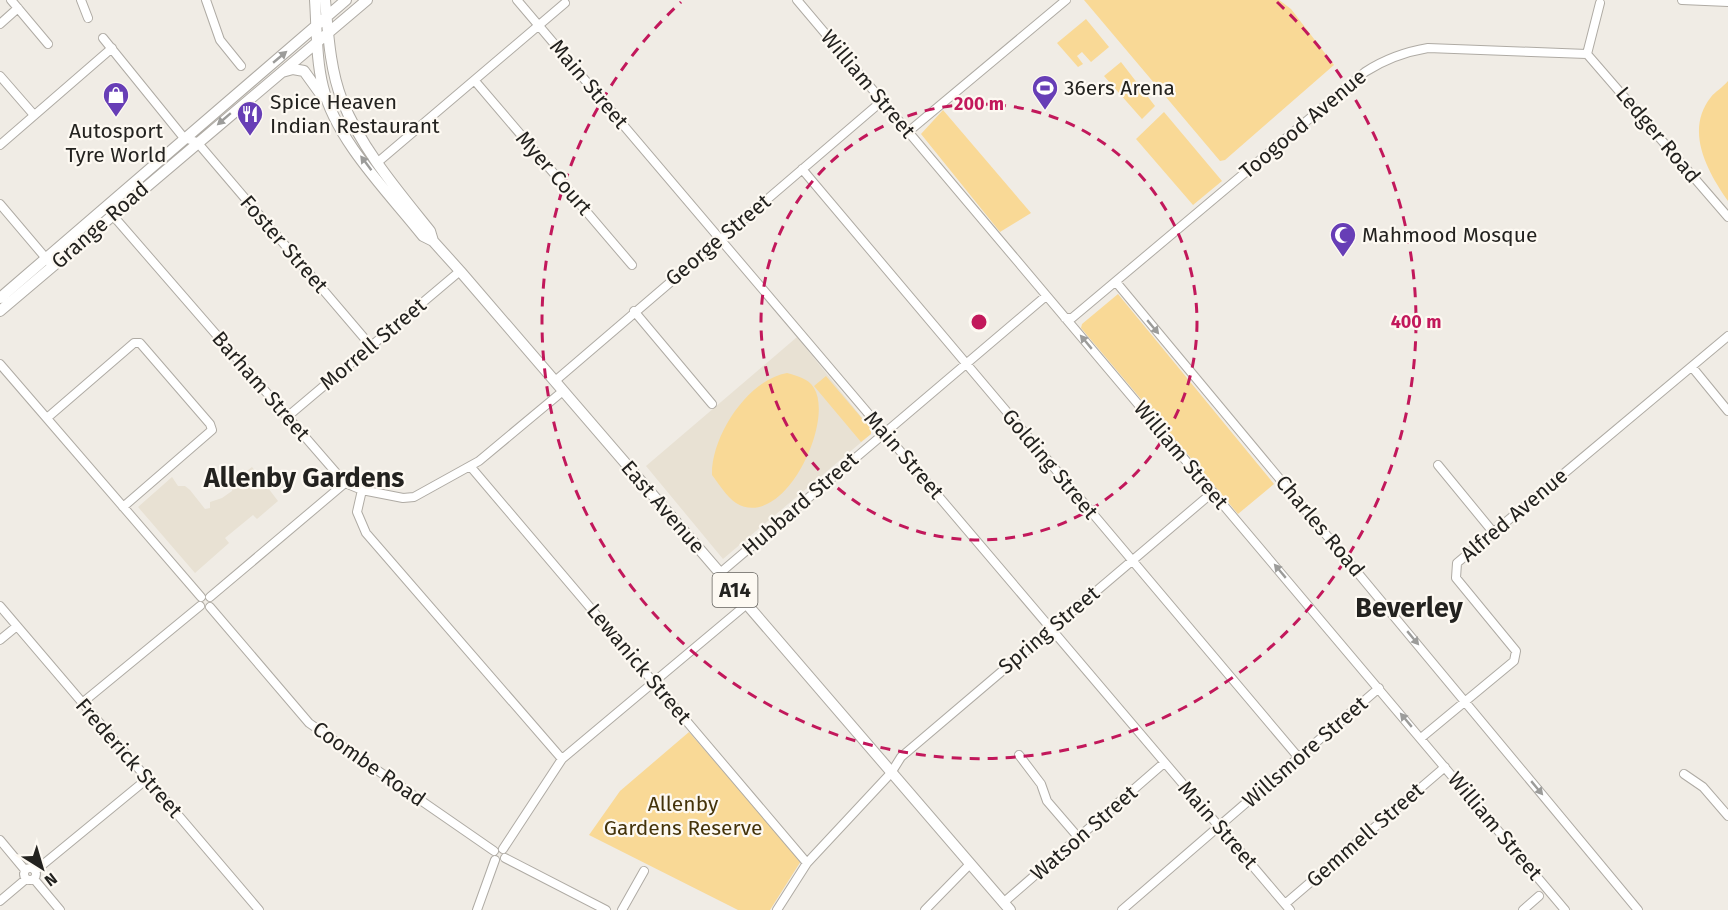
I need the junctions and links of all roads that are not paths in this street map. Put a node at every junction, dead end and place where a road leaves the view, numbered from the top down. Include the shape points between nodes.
1 (11, 0) edge
2 (81, 0) edge
3 (206, 0) edge
4 (315, 0) edge
5 (325, 0) edge
6 (346, 0) edge
7 (367, 0) edge
8 (517, 0) edge
9 (797, 0) edge
10 (1066, 0) edge
11 (1682, 0) edge
12 (1601, 1) edge
13 (1728, 2) edge
14 (565, 3) dead end
15 (18, 8) junction
16 (88, 18) dead end
17 (322, 21) junction
18 (0, 24) edge
19 (539, 25) junction
20 (323, 36) junction
21 (104, 38) dead end
22 (48, 44) dead end
23 (112, 48) junction
24 (1587, 54) junction
25 (241, 66) dead end
26 (280, 72) junction
27 (0, 76) edge
28 (475, 81) junction
29 (882, 101) junction
30 (330, 109) junction
31 (34, 115) junction
32 (908, 132) junction
33 (184, 138) junction
34 (196, 142) junction
35 (0, 145) edge
36 (378, 162) junction
37 (802, 169) junction
38 (0, 204) edge
39 (109, 210) junction
40 (1728, 217) edge
41 (721, 239) junction
42 (433, 241) junction
43 (49, 262) junction
44 (632, 265) dead end
45 (460, 271) junction
46 (1116, 282) junction
47 (1046, 296) junction
48 (0, 298) edge
49 (0, 311) edge
50 (634, 311) junction
51 (1065, 318) junction
52 (1728, 336) edge
53 (371, 346) junction
54 (964, 363) junction
55 (0, 364) edge
56 (1692, 368) junction
57 (555, 381) junction
58 (563, 391) junction
59 (712, 404) dead end
60 (1728, 411) edge
61 (287, 417) junction
62 (47, 418) junction
63 (884, 432) junction
64 (1438, 465) dead end
65 (470, 466) junction
66 (345, 483) junction
67 (362, 490) junction
68 (1213, 492) junction
69 (123, 507) junction
70 (1493, 531) junction
71 (1131, 560) junction
72 (720, 573) junction
73 (204, 600) junction
74 (747, 604) junction
75 (0, 606) edge
76 (17, 626) junction
77 (1051, 628) junction
78 (0, 640) edge
79 (654, 680) junction
80 (1379, 688) junction
81 (1465, 701) junction
82 (82, 703) junction
83 (1421, 738) junction
84 (1019, 755) dead end
85 (1299, 758) junction
86 (562, 759) junction
87 (1164, 762) junction
88 (1445, 767) junction
89 (891, 773) junction
90 (1684, 774) dead end
91 (147, 779) junction
92 (1728, 816) edge
93 (1219, 826) junction
94 (1078, 837) junction
95 (0, 840) edge
96 (499, 855) junction
97 (807, 863) junction
98 (970, 864) junction
99 (644, 871) dead end
100 (30, 875) junction
101 (1539, 896) dead end
102 (0, 901) edge
103 (1006, 906) edge
104 (1287, 908) edge
105 (60, 910) edge
106 (259, 910) edge
107 (477, 910) edge
108 (606, 910) edge
109 (622, 910) edge
110 (777, 910) edge
111 (925, 910) edge
112 (1122, 910) edge
113 (1523, 910) edge
114 (1565, 910) edge
115 (1638, 910) edge

1 - 15 street
2 - 16 street
3 - 25 street via 220,40
4 - 17 main road, A14
5 - 17 main road, A14
6 - 17 main road, Grange Road
7 - 20 main road, Grange Road
8 - 19 street, Main Street
9 - 29 street, William Street
10 - 32 street
11 - 13 street
12 - 24 street
14 - 19 street
15 - 18 street
15 - 22 street
17 - 20 main road, East Avenue / A14
17 - 20 main road, East Avenue / A14
33 -> 17 main road, Grange Road
19 - 28 street
19 - 41 street, Main Street
20 - 26 main road, Grange Road
20 - 30 main road, East Avenue / A14 via 323,87
20 - 36 main road, East Avenue / A14 via 342,99
21 - 23 street
23 - 31 street
23 - 33 street
24 - 40 street, Ledger Road
24 - 46 street, Toogood Avenue via 1428,48 1384,59
26 - 30 main road via 297,69 307,73
26 -> 34 main road, Grange Road
27 - 31 street
28 - 36 street
28 - 44 street, Myer Court
29 - 32 street, William Street
29 - 37 street, George Street
42 -> 30 main road, East Avenue / A14 via 423,236 381,183
31 - 35 street
32 - 47 street, William Street
33 - 34 street
33 - 39 main road, Grange Road
34 - 39 main road, Grange Road
34 - 53 street, Foster Street
36 - 42 main road, East Avenue / A14 via 430,231
37 - 41 street, George Street
37 - 54 street, Golding Street
38 - 43 street
39 - 43 main road, Grange Road
39 - 61 street, Barham Street
41 - 50 street, George Street
41 - 63 street, Main Street
42 - 45 main road, East Avenue / A14
43 - 48 main road, Grange Road
43 - 49 main road, Grange Road
45 - 53 street, Morrell Street
45 - 57 main road, East Avenue / A14
46 - 51 street, Toogood Avenue via 1072,318
46 -> 81 street, Charles Road
47 - 51 street, William Street
47 - 54 street, Hubbard Street
50 - 57 street, George Street
50 - 59 street
68 -> 51 street, William Street
52 - 56 street, Alfred Avenue
53 - 61 street, Morrell Street
54 - 63 street, Hubbard Street
54 - 71 street, Golding Street
55 - 62 street
56 - 60 street
56 - 70 street, Alfred Avenue
57 - 58 main road, East Avenue / A14
58 - 65 street, Barham Street
58 - 72 main road, East Avenue / A14
61 - 66 street, Barham Street
62 - 69 street
62 - 69 street via 134,343 140,343 210,424 212,430
63 - 72 street, Hubbard Street
63 - 77 street, Main Street
64 - 70 street
65 - 67 street, Barham Street via 414,497
65 - 79 street, Lewanick Street
66 - 67 street, Barham Street
66 - 73 street
67 - 86 street via 357,512 366,533
68 - 71 street, Spring Street
80 -> 68 street, William Street
69 - 73 street
70 - 81 street, Alfred Avenue via 1457,564 1456,578 1516,651 1516,656
71 - 77 street, Spring Street
71 - 85 street, Golding Street
72 - 74 main road, East Avenue / A14
73 - 82 street
73 - 96 street, Coombe Road via 212,603 210,607 309,723
74 - 79 street
74 - 89 main road, East Avenue / A14
75 - 76 street, Frederick Street
76 - 78 street
76 - 82 street, Frederick Street
77 - 87 street, Main Street
77 - 89 street, Spring Street via 901,757
79 - 86 street
79 - 97 street, Lewanick Street
83 -> 80 street, William Street
80 - 85 street, Willsmore Street
81 - 83 street, Alfred Avenue
81 -> 115 street, Charles Road
82 - 91 street, Frederick Street
83 - 88 street, William Street
84 - 94 street via 1041,784 1047,801
85 - 93 street, Willsmore Street
86 - 96 street
87 - 93 street, Main Street
87 - 94 street, Watson Street
88 - 104 street, Gemmell Street
88 - 114 street, William Street
89 - 97 street, Spring Street
89 - 98 main road, East Avenue / A14
90 - 92 street via 1703,787
91 - 100 street
91 - 106 street, Frederick Street
93 - 104 street, Main Street
93 - 112 street, Willsmore Street
94 - 103 street, Watson Street
95 - 100 street
96 - 107 street
96 - 108 street, Coombe Road
97 - 110 street, Spring Street
98 - 103 main road, East Avenue / A14
98 - 111 street
99 - 109 street
100 - 102 street
100 - 105 street
101 - 113 street

